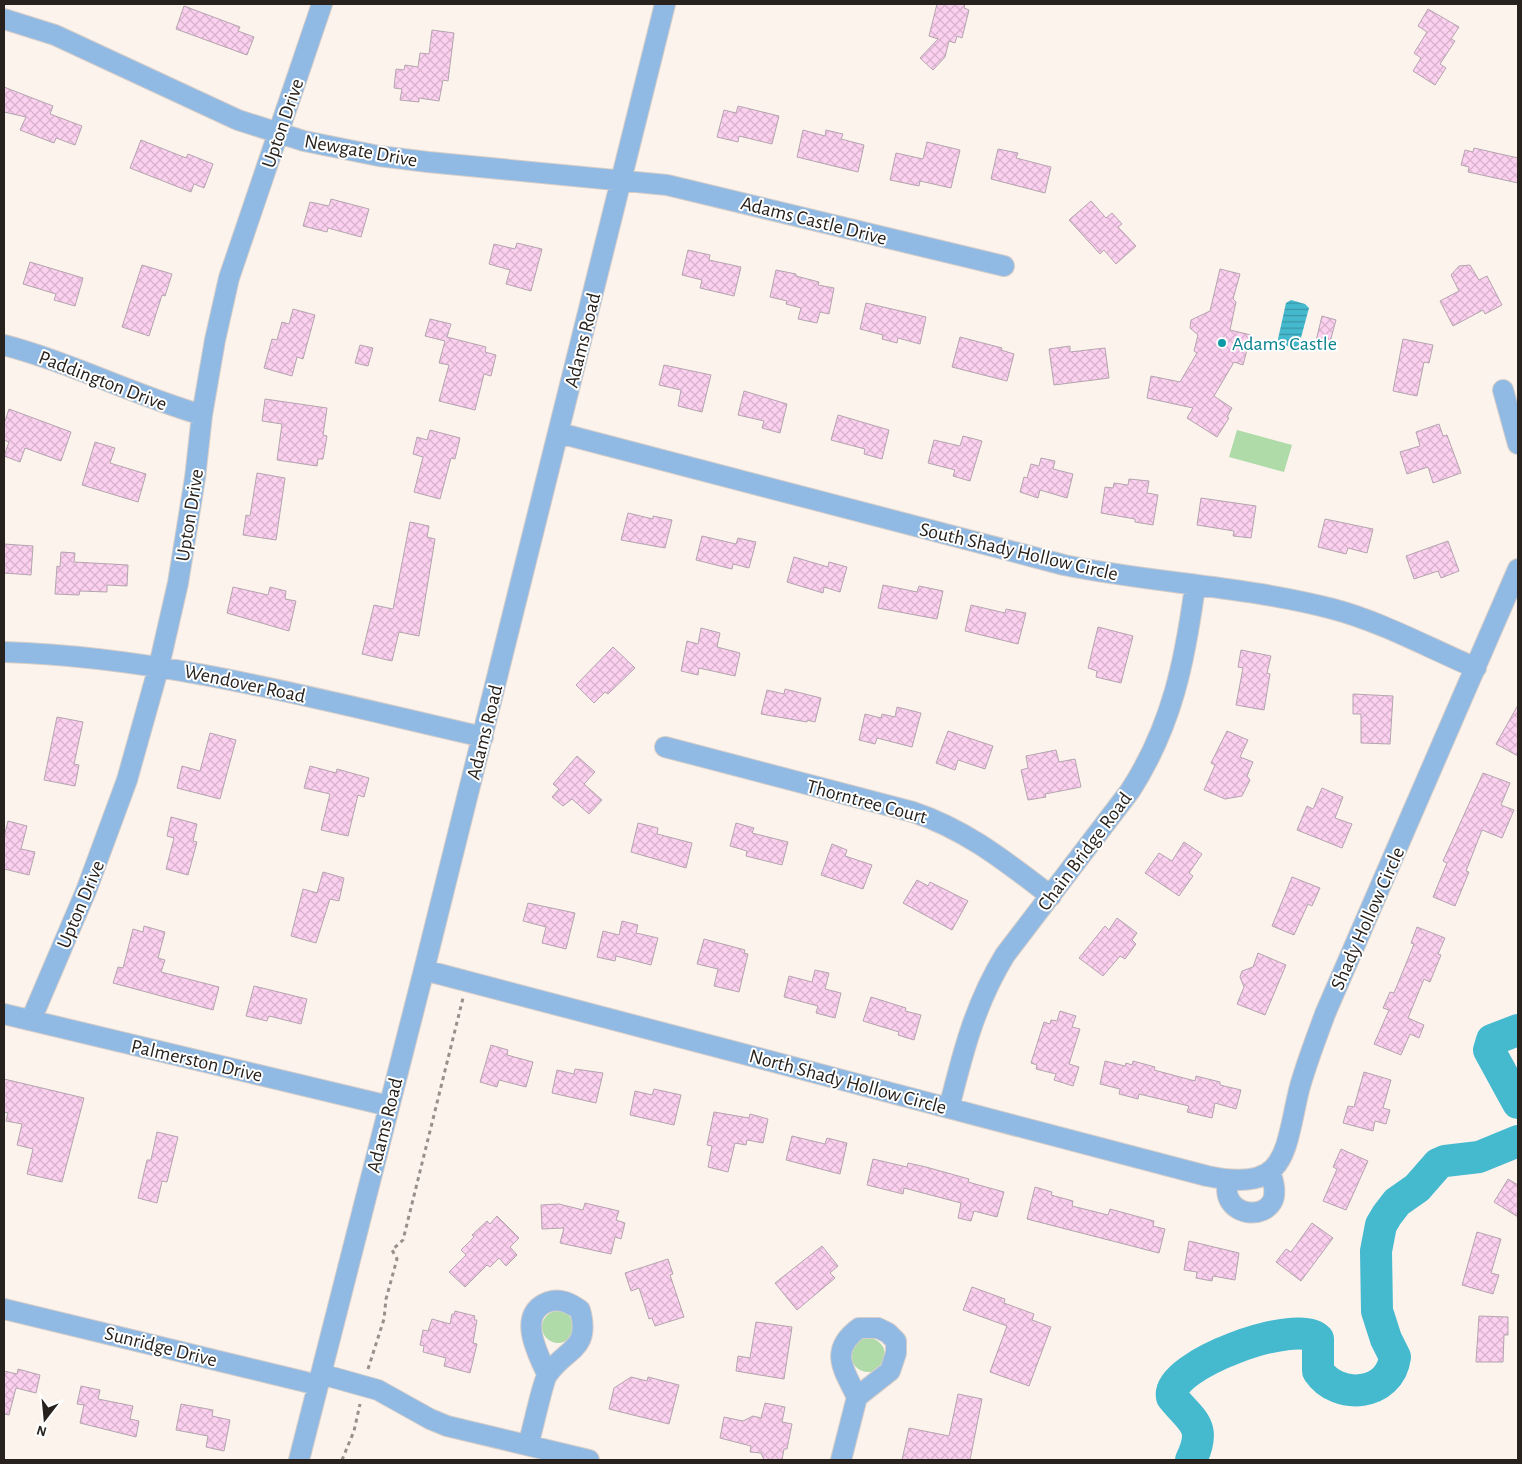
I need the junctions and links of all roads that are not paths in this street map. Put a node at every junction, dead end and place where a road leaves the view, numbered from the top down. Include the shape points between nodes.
1 (322, 4) edge
2 (665, 4) edge
3 (4, 20) edge
4 (279, 134) junction
5 (622, 179) junction
6 (1004, 266) dead end
7 (4, 345) edge
8 (1503, 390) dead end
9 (202, 415) junction
10 (559, 433) junction
11 (1518, 444) edge
12 (1518, 569) edge
13 (1196, 586) junction
14 (4, 652) edge
15 (159, 666) junction
16 (1476, 668) junction
17 (483, 737) junction
18 (665, 747) dead end
19 (1051, 896) junction
20 (424, 970) junction
21 (4, 1014) edge
22 (31, 1020) junction
23 (389, 1106) junction
24 (949, 1108) junction
25 (1270, 1171) junction
26 (1227, 1180) junction
27 (4, 1309) edge
28 (547, 1374) dead end
29 (320, 1379) junction
30 (857, 1397) dead end
31 (528, 1445) junction
32 (299, 1460) edge
33 (589, 1460) edge
34 (841, 1460) edge

1 - 4 street, Upton Drive
2 - 5 street, Adams Road
3 - 4 street, Newgate Drive via 56,36 212,109
4 - 5 street, Newgate Drive via 379,156
4 - 9 street, Upton Drive via 229,278
5 - 6 street, Adams Castle Drive via 667,185
5 - 10 street, Adams Road
7 - 9 street, Paddington Drive
8 - 11 street
9 - 15 street, Upton Drive via 188,532
10 - 13 street, South Shady Hollow Circle via 1064,565
10 - 17 street, Adams Road
12 - 16 street, Shady Hollow Circle
13 - 16 street, South Shady Hollow Circle via 1335,610
13 - 19 street, Chain Bridge Road via 1184,658 1164,730 1148,764 1130,791
14 - 15 street, Wendover Road
15 - 17 street, Wendover Road via 294,693
15 - 22 street, Upton Drive via 118,808
16 - 25 street, Shady Hollow Circle via 1326,1014 1300,1088 1286,1146 1279,1163
17 - 20 street, Adams Road
18 - 19 street, Thorntree Court via 942,822 976,840
19 - 24 street, Chain Bridge Road via 1006,955 983,994 972,1022
20 - 23 street, Adams Road
20 - 24 street, North Shady Hollow Circle
21 - 22 street, Palmerston Drive
22 - 23 street, Palmerston Drive
23 - 29 street, Adams Road
24 - 26 street, North Shady Hollow Circle
25 - 26 street, North Shady Hollow Circle via 1258,1178
25 - 26 street via 1274,1192 1272,1202 1254,1213 1237,1208 1230,1201
27 - 29 street, Sunridge Drive
28 - 31 street
29 - 31 street, Sunridge Drive via 378,1390 447,1426
29 - 32 street, Adams Road
30 - 34 street
31 - 33 street, Sunridge Drive

